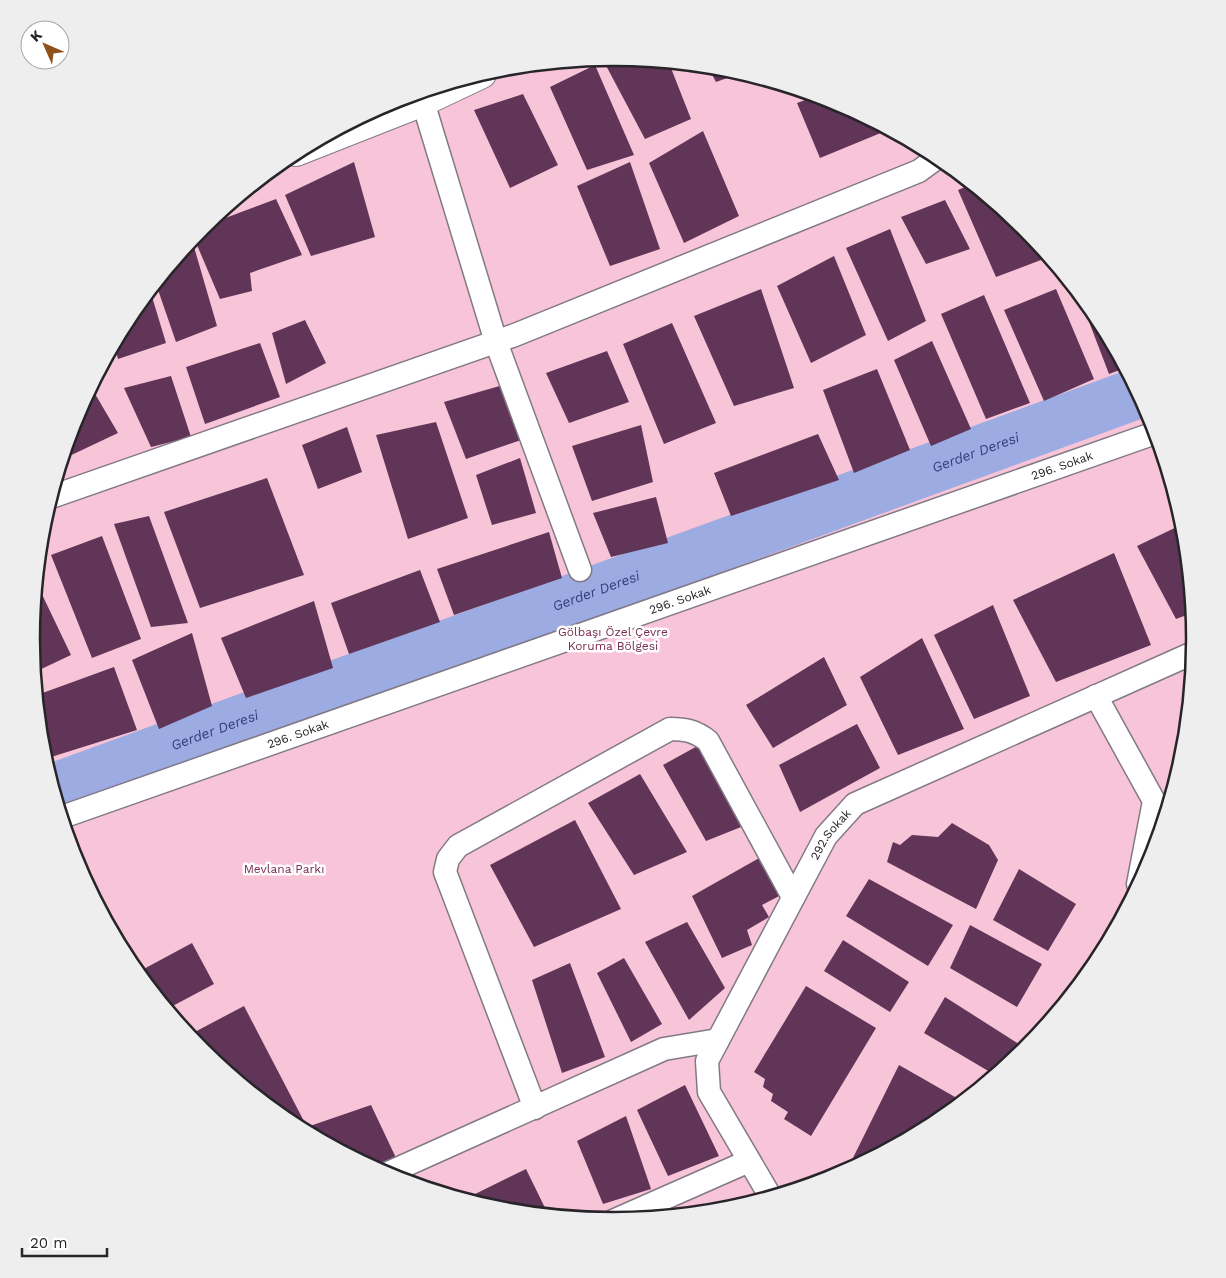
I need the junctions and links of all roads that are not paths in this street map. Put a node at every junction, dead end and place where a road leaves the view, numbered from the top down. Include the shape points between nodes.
1 (445, 92) edge
2 (423, 102) junction
3 (348, 131) edge
4 (930, 163) edge
5 (496, 342) junction
6 (1148, 436) edge
7 (59, 494) edge
8 (580, 570) dead end
9 (1186, 656) edge
10 (1096, 696) junction
11 (68, 816) edge
12 (1144, 853) edge
13 (793, 897) junction
14 (718, 1040) junction
15 (535, 1108) junction
16 (749, 1161) junction
17 (397, 1169) edge
18 (767, 1190) edge
19 (636, 1211) edge

1 - 2 street
2 - 3 street
2 - 5 street
4 - 5 street via 919,171
5 - 7 street
5 - 8 street
6 - 11 street, 296. Sokak
9 - 10 street, 292.Sokak
10 - 12 street via 1154,801
10 - 13 street, 292.Sokak via 855,804 826,836
13 - 14 street, 292.Sokak
13 - 15 street via 708,741 684,729 670,728 458,846 448,859 445,872
14 - 15 street via 664,1049
14 - 16 street, 292.Sokak via 707,1060 709,1092
15 - 17 street
16 - 18 street, 292.Sokak
16 - 19 street

